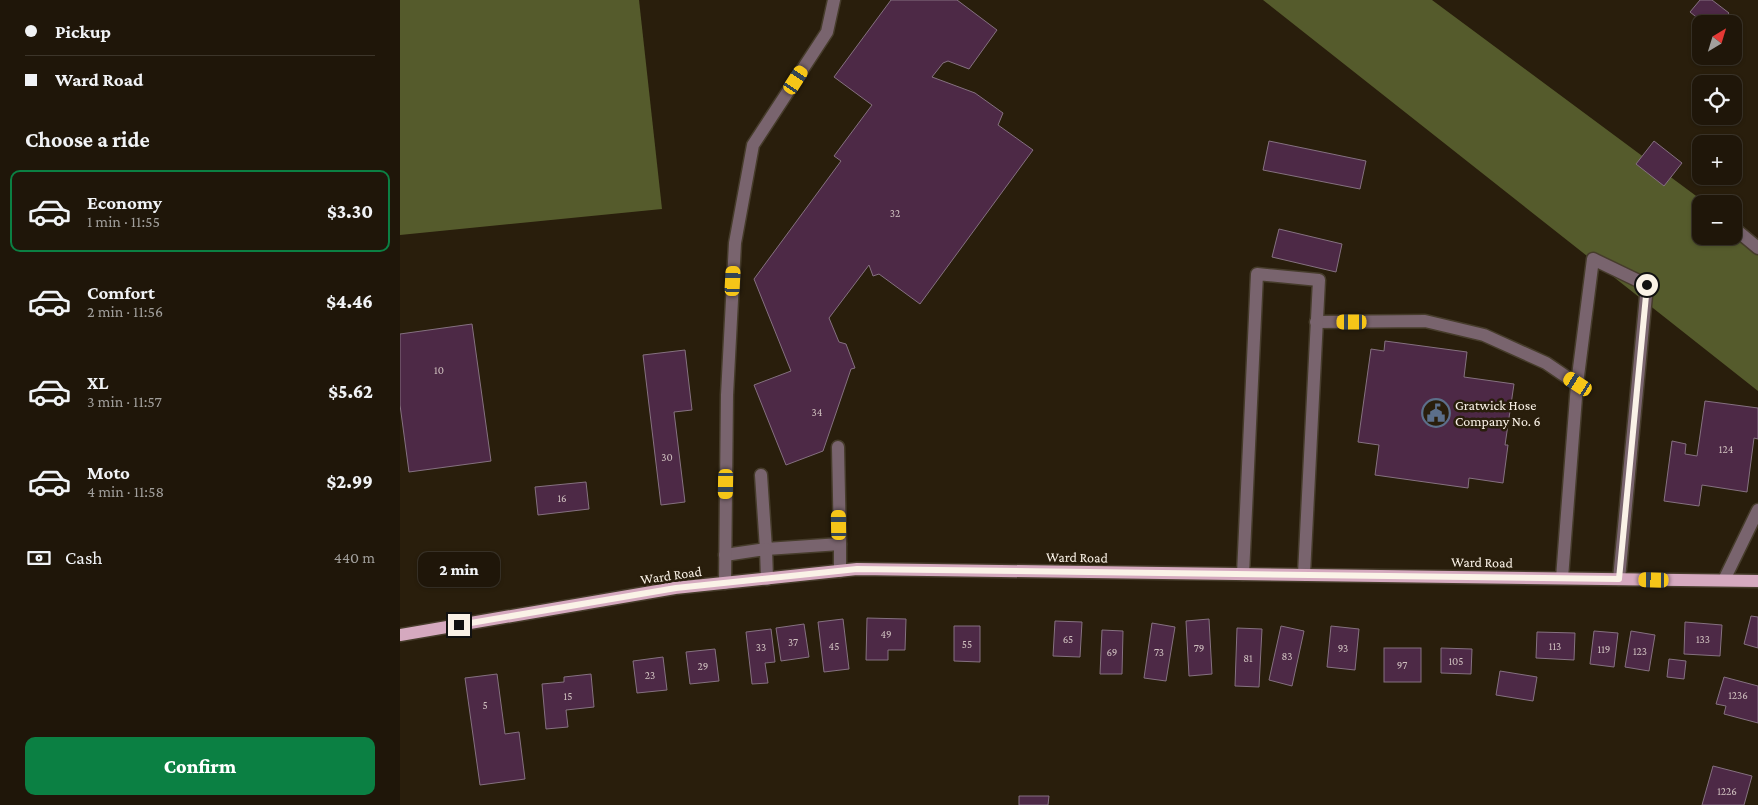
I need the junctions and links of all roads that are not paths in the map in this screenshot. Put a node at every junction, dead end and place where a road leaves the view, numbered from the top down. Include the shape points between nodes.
1 (834, 0) edge
2 (1742, 235) edge
3 (1758, 248) edge
4 (1316, 322) junction
5 (1578, 384) junction
6 (838, 447) dead end
7 (761, 475) dead end
8 (1758, 510) edge
9 (840, 544) junction
10 (766, 549) junction
11 (725, 555) junction
12 (840, 571) junction
13 (1243, 574) junction
14 (1304, 574) junction
15 (1562, 578) junction
16 (767, 579) junction
17 (1619, 579) junction
18 (1724, 580) junction
19 (1758, 581) edge
20 (725, 583) junction
21 (400, 635) edge

1 - 11 street via 827,32 753,145 735,243 727,395
2 - 3 street
4 - 5 street via 1425,322 1484,335 1546,363
4 - 13 street via 1319,280 1257,274
4 - 14 street
5 - 15 street
5 - 17 street via 1593,259 1647,285
6 - 9 street
7 - 10 street
8 - 18 street
9 - 10 street
9 - 12 street
10 - 11 street
10 - 16 street
11 - 20 street
12 - 13 main road, Ward Road
12 - 16 main road, Ward Road
13 - 14 main road, Ward Road
14 - 15 main road, Ward Road
15 - 17 main road, Ward Road
16 - 20 main road, Ward Road
17 - 18 main road, Ward Road
18 - 19 main road, Ward Road
20 - 21 main road, Ward Road via 676,588

